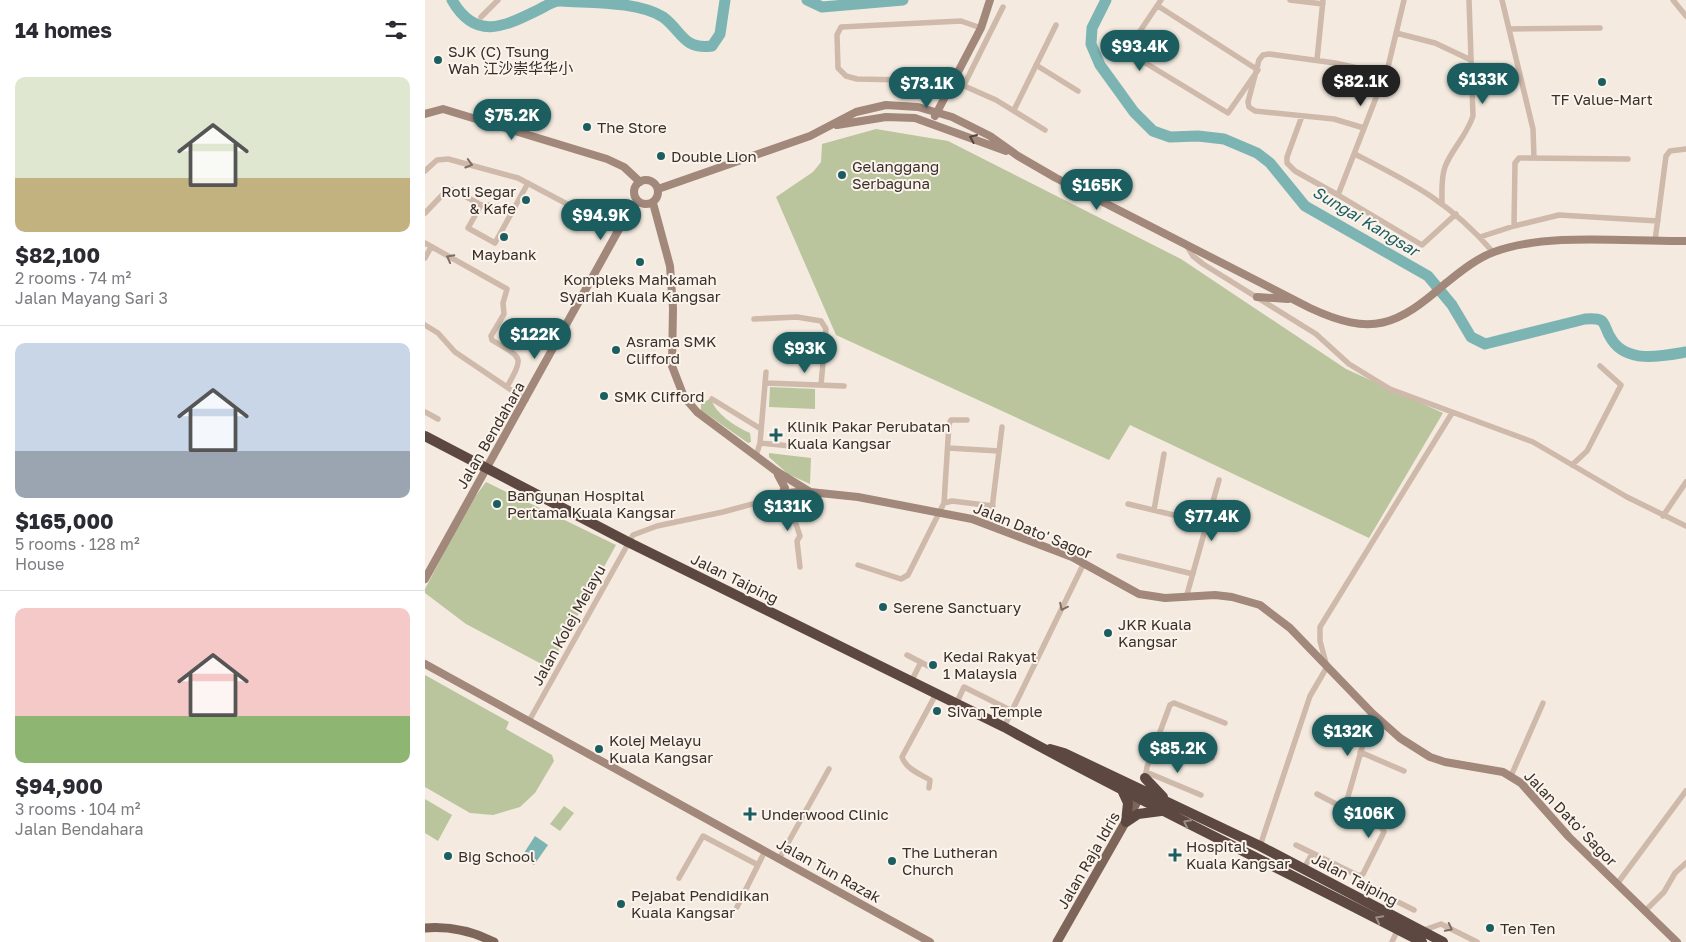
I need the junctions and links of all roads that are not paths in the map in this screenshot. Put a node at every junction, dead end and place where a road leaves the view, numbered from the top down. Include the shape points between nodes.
1 (498, 0) edge
2 (1290, 0) edge
3 (1404, 0) edge
4 (1469, 0) edge
5 (1502, 0) edge
6 (1673, 0) edge
7 (990, 2) edge
8 (1323, 2) edge
9 (1159, 3) edge
10 (1003, 7) dead end
11 (1686, 16) edge
12 (481, 17) dead end
13 (1056, 25) dead end
14 (981, 28) junction
15 (1600, 28) dead end
16 (1509, 29) junction
17 (1396, 33) junction
18 (1317, 60) junction
19 (1471, 60) junction
20 (1036, 65) junction
21 (1258, 70) junction
22 (1385, 74) junction
23 (953, 81) junction
24 (964, 85) junction
25 (1078, 91) dead end
26 (1014, 110) junction
27 (937, 112) junction
28 (425, 114) edge
29 (1302, 116) junction
30 (932, 122) junction
31 (828, 128) junction
32 (1364, 128) junction
33 (1045, 130) dead end
34 (1686, 148) edge
35 (1355, 154) junction
36 (1018, 156) junction
37 (1534, 158) junction
38 (1628, 159) dead end
39 (425, 171) edge
40 (640, 182) junction
41 (527, 183) junction
42 (659, 189) junction
43 (1338, 195) junction
44 (638, 201) junction
45 (1442, 202) junction
46 (653, 203) junction
47 (481, 205) junction
48 (425, 213) edge
49 (511, 214) junction
50 (1456, 214) junction
51 (1658, 221) junction
52 (1514, 226) junction
53 (619, 231) junction
54 (1480, 237) junction
55 (1686, 241) edge
56 (1655, 242) junction
57 (428, 245) edge
58 (1187, 246) junction
59 (1493, 252) junction
60 (425, 258) edge
61 (1257, 297) junction
62 (1292, 300) junction
63 (754, 319) dead end
64 (425, 326) edge
65 (1600, 366) dead end
66 (766, 372) dead end
67 (766, 383) junction
68 (821, 385) junction
69 (844, 386) dead end
70 (507, 387) junction
71 (712, 399) dead end
72 (526, 400) junction
73 (425, 412) edge
74 (1452, 413) junction
75 (438, 419) dead end
76 (967, 420) dead end
77 (1002, 427) dead end
78 (761, 429) junction
79 (425, 436) edge
80 (760, 444) junction
81 (812, 448) dead end
82 (948, 448) junction
83 (999, 452) junction
84 (1165, 454) dead end
85 (756, 456) junction
86 (1572, 465) junction
87 (487, 469) junction
88 (776, 471) junction
89 (1219, 480) dead end
90 (1686, 482) edge
91 (793, 490) junction
92 (944, 503) junction
93 (1128, 504) dead end
94 (993, 506) junction
95 (1154, 510) junction
96 (938, 512) junction
97 (1663, 516) junction
98 (1207, 522) junction
99 (991, 525) junction
100 (1686, 526) edge
101 (629, 542) junction
102 (1119, 556) dead end
103 (1084, 563) junction
104 (859, 564) dead end
105 (800, 566) dead end
106 (1193, 574) junction
107 (425, 579) edge
108 (1186, 598) junction
109 (907, 655) dead end
110 (921, 662) junction
111 (425, 664) edge
112 (1327, 667) junction
113 (932, 668) dead end
114 (911, 682) junction
115 (936, 694) junction
116 (1543, 703) dead end
117 (956, 704) junction
118 (1012, 711) junction
119 (1372, 714) junction
120 (529, 721) junction
121 (1225, 723) dead end
122 (1004, 727) junction
123 (1158, 736) junction
124 (1035, 744) junction
125 (1361, 752) junction
126 (1213, 758) dead end
127 (829, 769) dead end
128 (1404, 772) dead end
129 (1146, 775) junction
130 (1511, 776) junction
131 (929, 788) dead end
132 (1122, 790) junction
133 (1686, 791) edge
134 (1201, 794) dead end
135 (1317, 794) dead end
136 (1141, 795) junction
137 (1167, 807) junction
138 (1345, 807) junction
139 (1125, 822) junction
140 (1260, 846) junction
141 (1296, 846) dead end
142 (765, 851) junction
143 (1312, 854) junction
144 (779, 859) junction
145 (1686, 863) edge
146 (759, 865) junction
147 (1304, 868) junction
148 (679, 878) dead end
149 (1617, 884) junction
150 (1368, 887) dead end
151 (1325, 891) junction
152 (1381, 893) junction
153 (737, 907) dead end
154 (1374, 907) junction
155 (1414, 910) dead end
156 (1645, 911) junction
157 (425, 928) edge
158 (1398, 929) junction
159 (1421, 930) junction
160 (475, 938) edge
161 (494, 942) edge
162 (930, 942) edge
163 (1057, 942) edge
164 (1392, 942) edge
165 (1422, 942) edge
166 (1443, 942) edge
167 (1477, 942) edge
168 (1677, 942) edge

1 - 12 street
2 - 8 street
3 - 17 street
4 - 19 street
5 - 16 street
6 - 11 street
7 - 14 main road
8 - 18 street
9 - 21 street
9 - 21 street via 1132,43 1130,48 1134,56 1228,113
10 - 24 street
13 - 20 street
14 - 23 main road
14 - 23 street via 961,21 844,27 837,32 838,68 851,78
15 - 16 street
16 - 37 street via 1533,129
17 - 19 street via 1435,43
17 - 22 street
18 - 21 street via 1263,55
18 - 22 street
19 - 45 street via 1473,116 1469,129 1445,165
20 - 25 street
20 - 26 street
21 - 29 street via 1250,92 1249,107
22 - 32 street
23 - 24 street
23 - 27 main road
24 - 26 street
26 - 33 street
27 - 30 main road
27 - 31 main road via 918,107 886,106 856,112
27 - 36 main road via 952,116 990,136
28 - 40 main road via 443,109 589,152 624,168
29 - 32 street via 1334,119
29 - 43 street via 1287,163
30 - 31 main road via 886,117
36 -> 30 main road
31 - 42 main road
32 - 35 street
34 - 51 street via 1666,156
35 - 43 street
35 - 45 street
36 - 58 main road
37 - 38 street
37 - 52 street via 1519,158 1515,163
39 -> 41 street via 437,160 449,159
40 - 42 main road via 651,181
40 - 44 main road via 634,191
41 - 49 street
41 - 53 street
42 - 46 main road
43 - 50 street via 1423,245
44 - 46 main road
44 - 53 main road, Jalan Bendahara
45 - 50 street
46 - 85 main road, Jalan Dato' Sagor via 669,266 673,308 671,355 675,378 684,397 697,412
47 - 48 street via 449,189
47 - 49 street via 490,205
47 - 49 street via 468,228 495,243
50 - 54 street
51 - 52 street via 1559,216
51 - 56 street
52 - 54 street
53 - 72 main road, Jalan Bendahara
54 - 59 street
55 - 56 main road
56 - 59 main road via 1566,239
57 - 60 street
70 -> 57 street via 519,358 492,340 491,336 504,314 507,289
58 - 61 street via 1198,261
58 - 62 main road
59 - 62 main road via 1461,271 1418,308 1389,322 1363,324 1339,320
61 - 62 main road
61 - 74 street via 1316,334 1366,376
63 - 68 street via 797,317 821,320 826,329
64 - 70 street via 443,338 455,352
65 - 86 street via 1621,385 1587,452
66 - 67 street
67 - 68 street
67 - 78 street
68 - 69 street
70 - 72 street
71 - 78 street
72 - 87 main road, Jalan Bendahara
73 - 75 street
74 - 86 street via 1533,442
74 - 112 street via 1321,626 1320,641
76 - 82 street via 951,420
77 - 83 street
78 - 80 street
79 - 87 highway, Jalan Taiping
80 - 81 street
80 - 85 street
82 - 83 street
82 - 92 street
83 - 94 street
84 - 95 street
85 - 88 main road, Jalan Dato' Sagor
86 - 97 street
87 - 101 highway, Jalan Taiping
87 - 107 main road, Jalan Bendahara
88 - 91 main road, Jalan Dato' Sagor
88 - 91 main road via 785,488
89 - 98 street
90 - 97 street
91 - 96 main road, Jalan Dato' Sagor via 858,497
91 - 101 street via 641,531 633,534
91 - 105 street via 800,536 797,540
92 - 94 street via 953,501
92 - 96 street
93 - 95 street
94 - 99 street
95 - 98 street
96 - 99 main road, Jalan Dato' Sagor
96 - 104 street via 908,575 894,578
97 - 100 street
98 - 106 street
99 - 103 main road, Jalan Dato' Sagor
101 - 114 highway, Jalan Taiping
101 - 120 street, Jalan Kolej Melayu
102 - 106 street
103 - 108 main road, Jalan Dato' Sagor via 1139,594
103 -> 118 street
106 - 108 street
108 - 112 main road, Jalan Dato' Sagor via 1215,595 1260,605 1290,628
109 - 110 street
110 - 113 street
110 - 114 street
111 - 120 main road, Jalan Tun Razak
112 - 119 main road, Jalan Dato' Sagor
112 - 140 street via 1310,696
114 - 115 highway, Jalan Taiping
115 - 117 highway, Jalan Taiping
115 - 131 street via 902,757 912,769 931,780
116 - 130 street
117 - 118 street via 965,687
117 - 122 highway, Jalan Taiping
118 - 122 street
119 - 125 street
119 - 130 main road, Jalan Dato' Sagor via 1400,738 1430,757
120 - 142 main road, Jalan Tun Razak
121 - 123 street via 1174,703
122 - 124 highway, Jalan Taiping
123 - 126 street
123 - 129 street
124 - 132 highway, Jalan Taiping
124 - 136 highway, Jalan Taiping via 1064,753
125 - 128 street
125 - 138 street
127 - 144 street
129 - 134 street
129 - 136 street
129 - 137 highway
130 - 149 main road, Jalan Dato' Sagor
132 - 136 highway, Jalan Taiping
132 - 139 highway via 1128,803
133 - 149 street
135 - 138 street
136 - 137 highway, Jalan Taiping
136 - 139 main road, Jalan Raja Idris
137 - 139 highway via 1138,814
137 - 140 highway, Jalan Taiping
151 -> 137 highway, Jalan Taiping
138 - 143 street via 1384,832 1363,874 1359,876
139 - 163 main road, Jalan Raja Idris
140 - 147 highway, Jalan Taiping
141 - 143 street
142 - 144 main road, Jalan Tun Razak
142 - 146 street
143 - 147 street
144 - 162 main road, Jalan Tun Razak
145 - 156 street
146 - 148 street via 703,836
146 - 153 street
147 - 151 highway via 1307,876
147 - 154 highway, Jalan Taiping
149 - 156 main road, Jalan Dato' Sagor
150 - 152 street
158 -> 151 highway, Jalan Taiping
152 - 154 street
152 - 155 street
154 - 159 highway, Jalan Taiping
156 - 168 main road, Jalan Dato' Sagor
157 - 160 main road via 436,927
158 - 164 street
158 - 165 highway, Jalan Taiping
159 - 166 highway, Jalan Taiping
159 -> 167 street via 1441,924
160 - 161 main road

